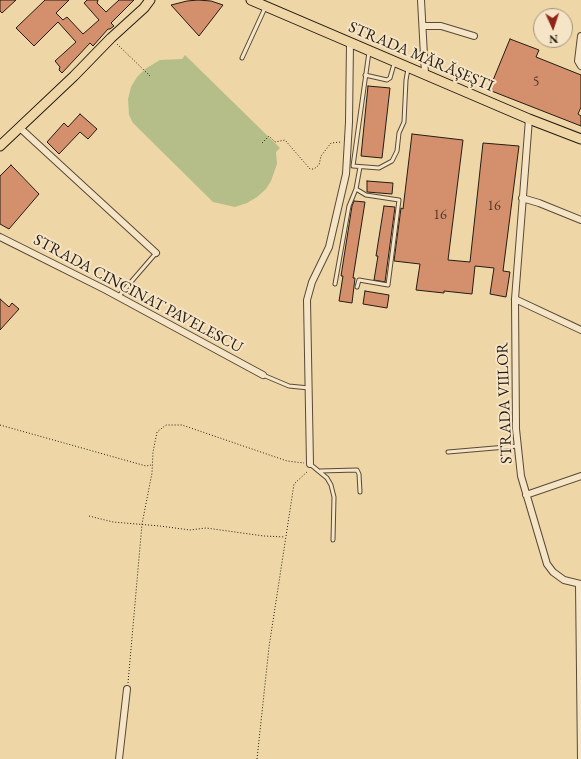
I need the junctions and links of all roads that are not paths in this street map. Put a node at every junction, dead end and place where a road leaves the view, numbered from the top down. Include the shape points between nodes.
1 (150, 0) edge
2 (159, 0) edge
3 (251, 0) edge
4 (421, 0) edge
5 (266, 6) junction
6 (144, 8) junction
7 (424, 26) junction
8 (474, 36) dead end
9 (581, 36) edge
10 (350, 43) junction
11 (369, 51) junction
12 (242, 58) dead end
13 (394, 62) junction
14 (581, 66) edge
15 (408, 68) junction
16 (425, 74) junction
17 (365, 75) junction
18 (529, 119) junction
19 (20, 128) junction
20 (581, 138) edge
21 (0, 146) edge
22 (350, 166) junction
23 (360, 167) junction
24 (356, 189) junction
25 (522, 198) junction
26 (581, 220) edge
27 (0, 237) edge
28 (156, 253) joint
29 (335, 284) dead end
30 (357, 287) dead end
31 (118, 297) junction
32 (515, 299) junction
33 (581, 330) edge
34 (263, 375) joint
35 (309, 388) junction
36 (518, 446) junction
37 (448, 452) dead end
38 (310, 464) joint
39 (320, 471) junction
40 (581, 476) edge
41 (360, 492) dead end
42 (526, 495) junction
43 (333, 540) dead end
44 (580, 584) edge
45 (127, 689) road end
46 (119, 759) edge
47 (581, 759) edge

1 - 6 main road
2 - 6 main road
3 - 5 main road, STRADA MĂRĂȘEȘTI
4 - 7 street
5 - 10 main road, STRADA MĂRĂȘEȘTI
5 - 12 lane
6 - 19 main road
7 - 8 street via 441,26
7 - 16 street
9 - 14 street via 578,61
10 - 11 main road, STRADA MĂRĂȘEȘTI
10 - 22 street via 347,141
11 - 13 main road, STRADA MĂRĂȘEȘTI
11 - 17 lane
13 - 15 main road, STRADA MĂRĂȘEȘTI
13 - 17 lane via 390,78 387,80
15 - 16 main road, STRADA MĂRĂȘEȘTI
15 - 23 lane via 404,122 397,151 392,161 379,168
16 - 18 main road, STRADA MĂRĂȘEȘTI
17 - 22 lane
18 - 20 main road, STRADA MĂRĂȘEȘTI
18 - 25 street, STRADA VIILOR
19 - 21 main road
19 - 28 street
22 - 23 lane
22 - 35 street via 329,247 312,282 307,300
23 - 24 lane
24 - 29 lane via 349,206
24 - 30 lane via 366,195 398,200 388,285 359,280
25 - 26 street
25 - 32 street, STRADA VIILOR
27 - 31 street, STRADA CINCINAT PAVELESCU
28 - 31 lane
31 - 34 street, STRADA CINCINAT PAVELESCU
32 - 33 street
32 - 36 street, STRADA VIILOR
34 - 35 lane via 289,386
35 - 38 street
36 - 37 lane
36 - 42 street, STRADA VIILOR
38 - 39 lane
39 - 41 lane via 356,470 359,474
39 - 43 lane via 331,485 334,497
40 - 42 street
42 - 44 street, STRADA VIILOR via 547,564 564,580
44 - 47 street, STRADA VIILOR
45 - 46 street

